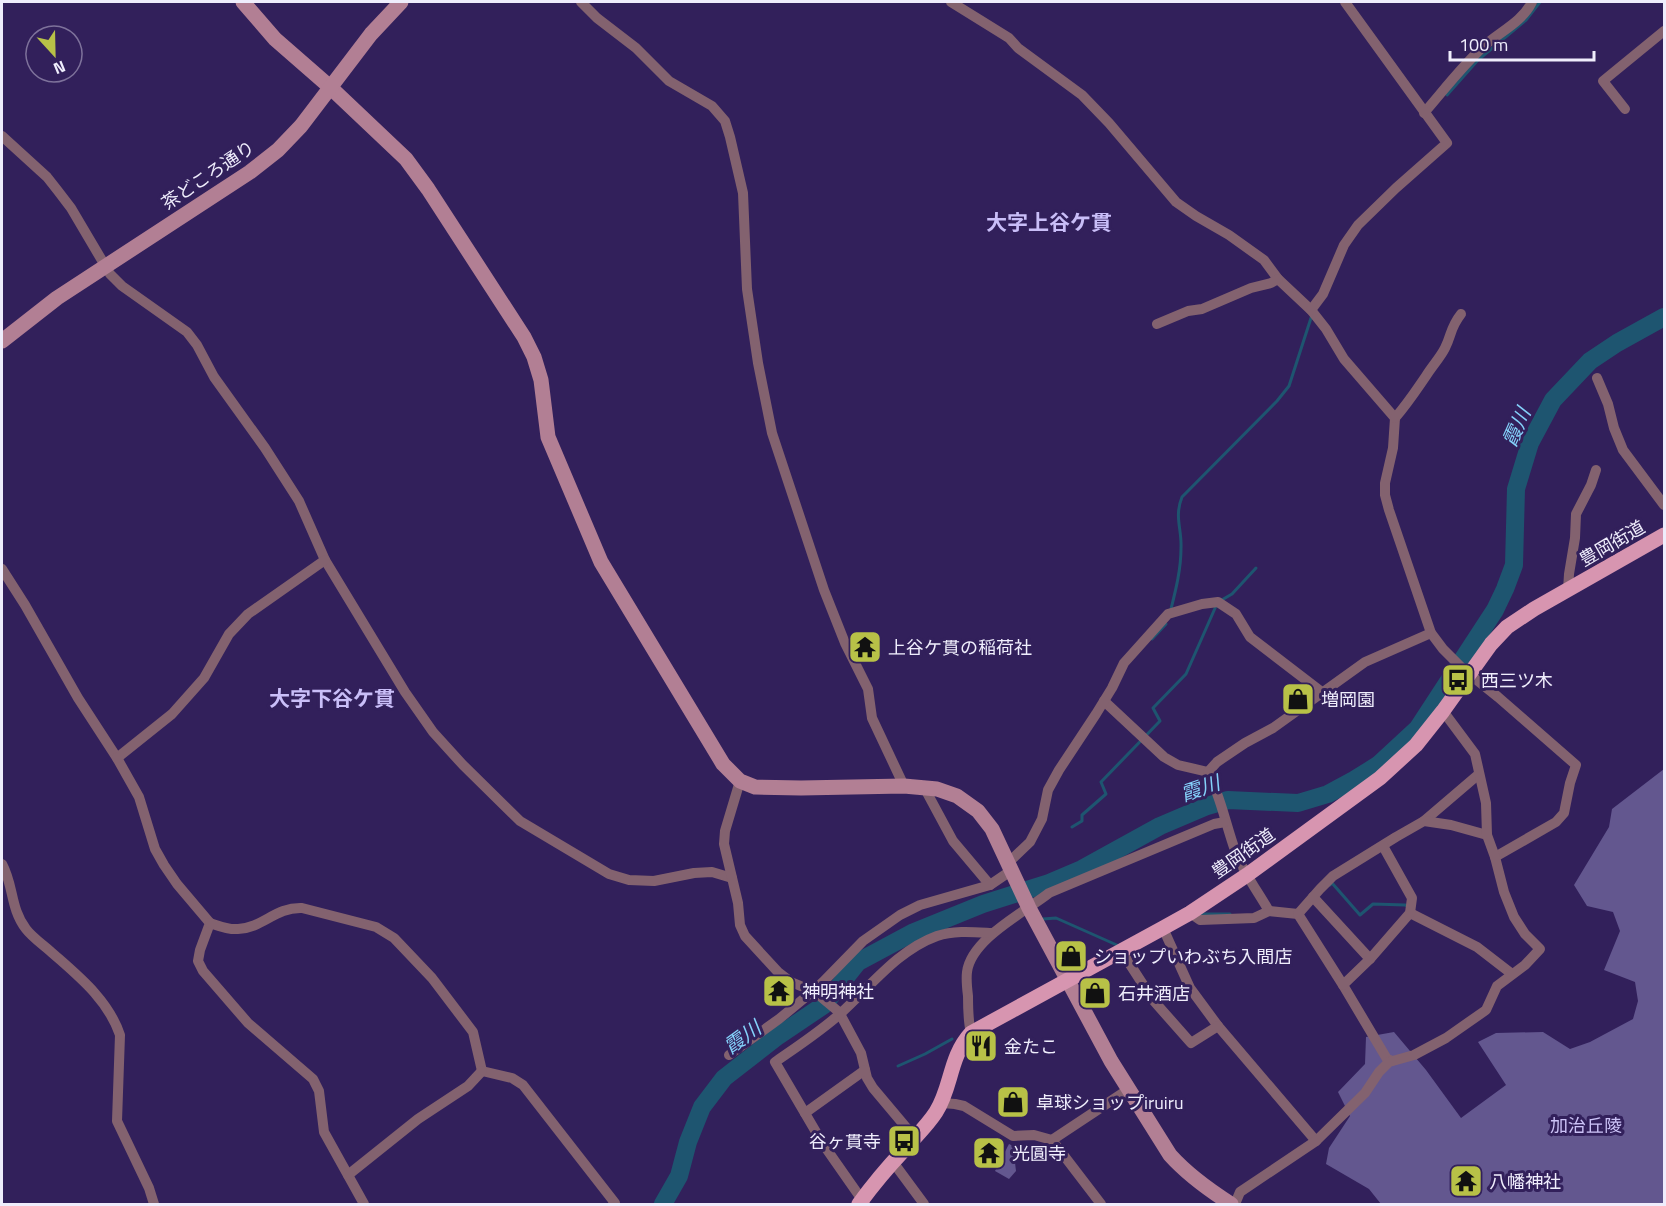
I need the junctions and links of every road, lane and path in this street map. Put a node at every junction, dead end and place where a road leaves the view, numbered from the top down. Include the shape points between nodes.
1 (243, 2) edge
2 (401, 2) edge
3 (581, 2) edge
4 (951, 2) edge
5 (1345, 2) edge
6 (1532, 2) edge
7 (1665, 31) edge
8 (330, 87) junction
9 (1625, 108) dead end
10 (1424, 113) junction
11 (2, 136) edge
12 (105, 267) junction
13 (1278, 279) junction
14 (1311, 310) junction
15 (1461, 314) dead end
16 (1157, 324) dead end
17 (2, 341) edge
18 (1597, 378) dead end
19 (1395, 418) junction
20 (1596, 470) dead end
21 (1665, 505) edge
22 (1665, 535) edge
23 (325, 560) junction
24 (2, 569) edge
25 (1568, 590) junction
26 (1431, 633) junction
27 (1466, 671) junction
28 (1323, 693) junction
29 (1104, 700) junction
30 (1443, 711) junction
31 (117, 758) junction
32 (1208, 772) junction
33 (1479, 774) junction
34 (740, 781) junction
35 (904, 786) junction
36 (925, 789) junction
37 (1424, 821) junction
38 (1225, 822) junction
39 (1487, 835) junction
40 (1383, 846) junction
41 (1495, 857) junction
42 (2, 864) edge
43 (1012, 871) junction
44 (1247, 875) junction
45 (732, 878) junction
46 (990, 885) junction
47 (1313, 897) junction
48 (1028, 906) junction
49 (1269, 911) junction
50 (1191, 912) junction
51 (1410, 913) junction
52 (1298, 914) junction
53 (210, 923) junction
54 (1163, 928) junction
55 (992, 933) junction
56 (1122, 952) junction
57 (1370, 959) junction
58 (1512, 974) junction
59 (1067, 981) junction
60 (1343, 985) junction
61 (814, 991) junction
62 (840, 1012) junction
63 (1218, 1026) junction
64 (971, 1033) junction
65 (729, 1055) dead end
66 (1392, 1061) junction
67 (865, 1070) junction
68 (482, 1071) junction
69 (1129, 1089) junction
70 (942, 1102) junction
71 (806, 1113) junction
72 (915, 1138) junction
73 (1052, 1140) junction
74 (1316, 1141) junction
75 (893, 1162) junction
76 (348, 1174) junction
77 (862, 1203) edge
78 (154, 1204) edge
79 (364, 1204) edge
80 (614, 1204) edge
81 (924, 1204) edge
82 (1101, 1204) edge
83 (1233, 1204) edge

1 - 8 street via 275,39
2 - 8 street, 茶どころ通り
3 - 35 street via 669,81 712,105 725,121 743,193 747,290 772,433 824,590 868,688 872,718
4 - 13 street via 1009,38 1082,95 1176,202 1256,253
5 - 10 street
6 - 10 street via 1506,31 1468,62
7 - 9 street via 1603,81
8 - 12 street, 茶どころ通り via 278,150
8 - 34 street via 417,172 524,337 541,380 548,437 600,562 723,764
10 - 14 street via 1447,143 1358,225
11 - 12 street via 58,191
12 - 17 street, 茶どころ通り
12 - 23 street via 122,286 187,332 197,345 214,377 299,501
13 - 14 street
13 - 16 street
14 - 19 street via 1344,359
15 - 19 street via 1438,360
18 - 21 street via 1623,450
19 - 26 street via 1385,495
20 - 25 street via 1576,514
22 - 25 main road, 豊岡街道
23 - 31 street via 248,614 229,634 204,678 172,714
23 - 45 street via 433,732 520,821 609,874 629,880 654,881 712,872
24 - 31 street
25 - 27 main road, 豊岡街道 via 1507,627
26 - 27 street
26 - 28 street via 1365,662
27 - 30 main road, 豊岡街道
27 - 41 street via 1576,765 1564,813 1556,822
28 - 29 street via 1250,637 1236,614 1218,602 1168,614 1124,663
28 - 32 street via 1217,762
29 - 32 street via 1164,757 1178,765
29 - 43 street via 1048,790 1042,819
30 - 33 street via 1475,754
30 - 44 main road, 豊岡街道 via 1416,745 1380,778
31 - 53 street via 138,797 157,852 177,884
32 - 38 street
33 - 37 street
33 - 39 street via 1486,803
34 - 35 street via 764,788
34 - 45 street via 725,831
35 - 36 street
36 - 43 street via 957,796 978,811 992,829
36 - 46 street via 953,840
37 - 39 street
37 - 40 street
38 - 44 street
38 - 48 street via 1049,893
39 - 41 street
40 - 47 street via 1333,876
40 - 51 street via 1412,898
41 - 58 street via 1514,917 1540,949
42 - 78 street via 10,880 18,917 28,931 97,995 116,1022 120,1035 117,1121
43 - 46 street
43 - 48 street
44 - 49 street
44 - 50 main road, 豊岡街道
45 - 61 street via 745,936 778,972
46 - 61 street via 920,905 900,915 864,941
47 - 52 street
47 - 57 street
48 - 55 street
48 - 59 street
49 - 50 street via 1254,918 1200,920
49 - 52 street
50 - 54 main road, 豊岡街道
51 - 57 street
51 - 58 street via 1477,947
52 - 60 street
53 - 68 street via 235,930 290,908 302,908 376,927 394,938 432,978 473,1032
53 - 76 street via 200,950 198,962 202,971 248,1023 313,1078 319,1091 324,1132
54 - 56 main road, 豊岡街道
54 - 63 street via 1190,988
55 - 62 street via 956,932 920,944
55 - 64 street via 970,961 967,972
56 - 59 main road, 豊岡街道
56 - 63 street via 1153,1000 1191,1044
57 - 60 street
58 - 66 street via 1497,986 1486,1010 1474,1019 1414,1055
59 - 64 main road, 豊岡街道
59 - 69 street
60 - 66 street via 1387,1059
61 - 62 street
61 - 65 street
62 - 67 street via 861,1053
62 - 71 street via 775,1062
63 - 74 street
64 - 70 main road, 豊岡街道 via 954,1060
66 - 74 street
67 - 71 street
67 - 72 street via 873,1088
68 - 76 street via 468,1086
68 - 80 street via 512,1078 522,1085
69 - 73 street
69 - 83 street via 1170,1155 1205,1188
70 - 72 main road, 豊岡街道
70 - 73 street via 964,1106 1012,1136 1034,1135
71 - 77 street
72 - 75 main road, 豊岡街道
73 - 82 street
74 - 83 street via 1240,1192
75 - 77 main road, 豊岡街道
75 - 81 street
76 - 79 street

